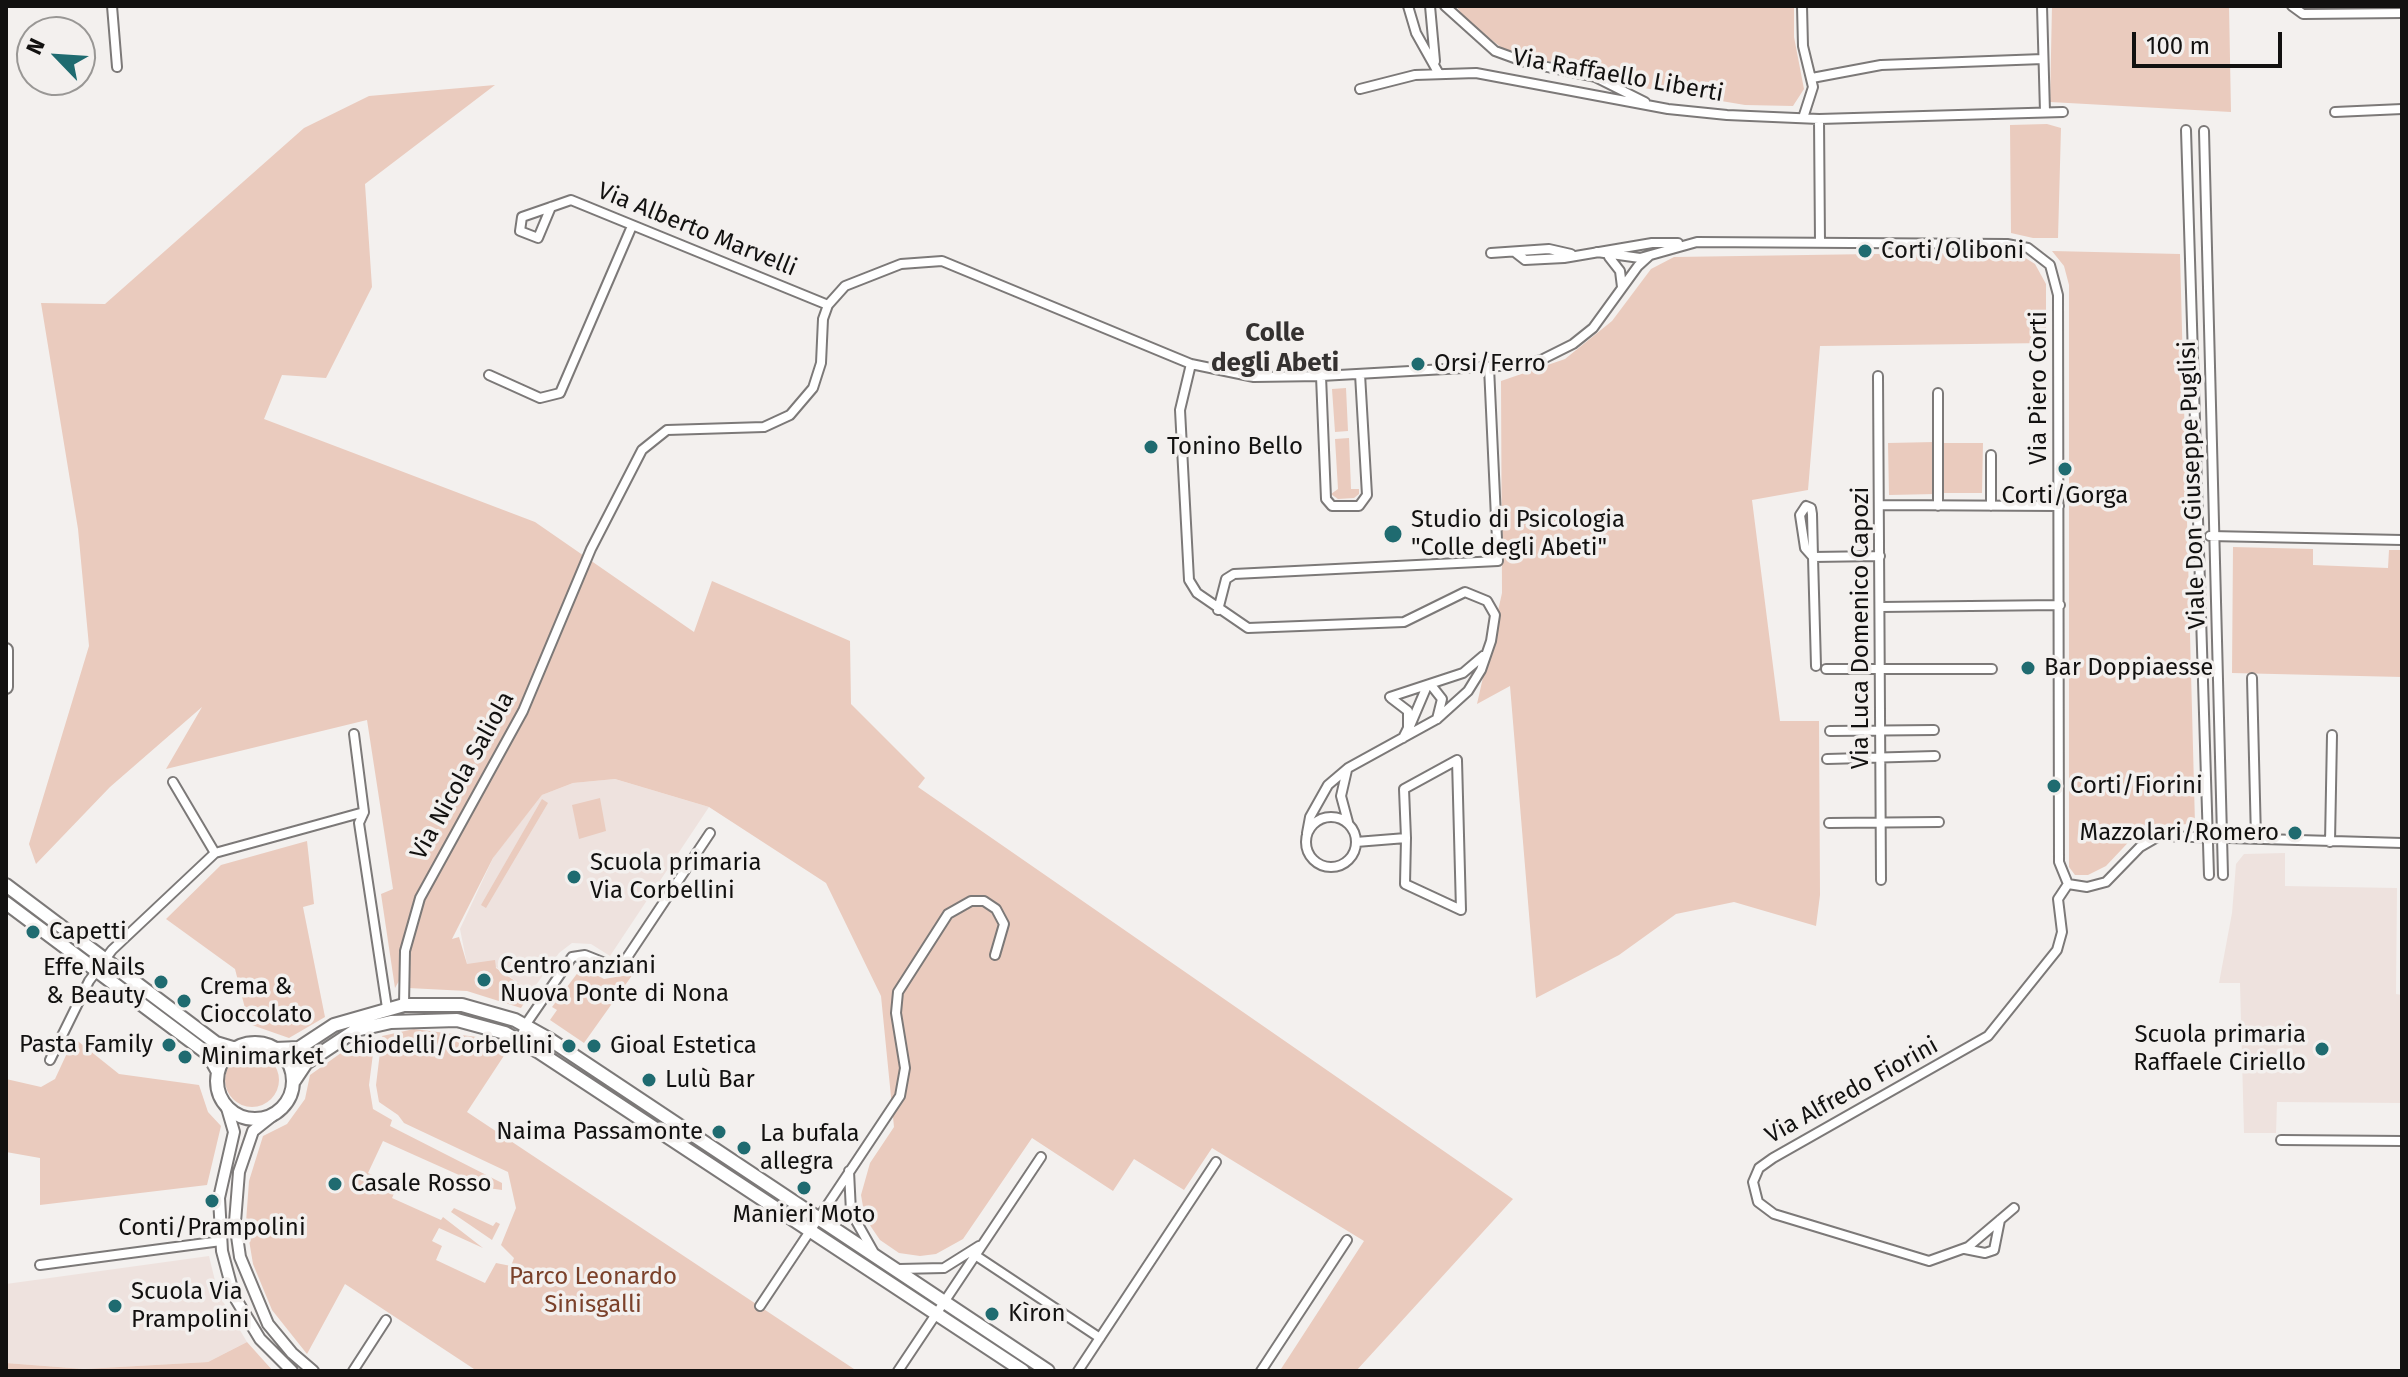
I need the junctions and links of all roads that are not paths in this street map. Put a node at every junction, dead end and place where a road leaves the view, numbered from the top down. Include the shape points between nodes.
1 (112, 6) edge
2 (1408, 6) edge
3 (1430, 6) edge
4 (1445, 6) edge
5 (1802, 6) edge
6 (2042, 6) edge
7 (2292, 6) edge
8 (2402, 13) edge
9 (2043, 59) junction
10 (117, 67) dead end
11 (1439, 74) junction
12 (1812, 78) junction
13 (1360, 89) dead end
14 (1653, 106) junction
15 (2402, 109) edge
16 (2045, 112) junction
17 (2063, 112) dead end
18 (2335, 112) dead end
19 (1803, 118) junction
20 (1819, 119) junction
21 (2186, 130) dead end
22 (2204, 131) dead end
23 (551, 207) dead end
24 (632, 226) junction
25 (2206, 231) junction
26 (2190, 232) junction
27 (1820, 243) junction
28 (1683, 244) junction
29 (1597, 252) junction
30 (1491, 253) dead end
31 (1649, 256) junction
32 (1621, 293) junction
33 (828, 305) junction
34 (1191, 364) junction
35 (1489, 367) junction
36 (1360, 374) junction
37 (489, 375) dead end
38 (1321, 376) junction
39 (1878, 376) dead end
40 (1938, 393) dead end
41 (1991, 455) dead end
42 (1880, 505) junction
43 (1938, 506) junction
44 (1991, 506) junction
45 (2059, 506) junction
46 (2215, 535) junction
47 (2201, 536) junction
48 (2402, 540) edge
49 (1880, 556) junction
50 (1813, 557) junction
51 (2060, 605) junction
52 (1881, 607) junction
53 (1218, 610) junction
54 (1488, 648) junction
55 (6, 650) edge
56 (1816, 666) dead end
57 (1826, 669) dead end
58 (1881, 669) junction
59 (1992, 669) dead end
60 (2252, 678) dead end
61 (1429, 686) junction
62 (6, 687) edge
63 (1437, 719) junction
64 (1408, 728) junction
65 (1881, 730) junction
66 (1934, 730) dead end
67 (1830, 731) dead end
68 (354, 734) dead end
69 (2332, 735) dead end
70 (1402, 739) junction
71 (1935, 756) dead end
72 (1881, 758) junction
73 (1827, 759) dead end
74 (1348, 768) junction
75 (173, 782) dead end
76 (364, 812) junction
77 (1939, 822) dead end
78 (1348, 823) junction
79 (1829, 823) dead end
80 (1882, 823) junction
81 (710, 833) dead end
82 (1307, 833) junction
83 (1406, 838) junction
84 (2208, 838) junction
85 (2223, 839) junction
86 (2256, 839) junction
87 (1356, 842) junction
88 (2330, 842) junction
89 (2402, 843) edge
90 (215, 853) junction
91 (2209, 875) dead end
92 (2223, 875) dead end
93 (1881, 880) dead end
94 (2068, 884) junction
95 (6, 885) edge
96 (11, 906) edge
97 (995, 955) dead end
98 (101, 966) junction
99 (404, 1005) junction
100 (387, 1008) junction
101 (525, 1026) junction
102 (519, 1041) junction
103 (236, 1049) junction
104 (275, 1049) junction
105 (50, 1060) dead end
106 (217, 1070) junction
107 (294, 1081) junction
108 (227, 1108) junction
109 (272, 1116) junction
110 (2281, 1140) dead end
111 (2402, 1141) edge
112 (1041, 1157) dead end
113 (1216, 1162) dead end
114 (849, 1170) junction
115 (2014, 1208) dead end
116 (2002, 1218) junction
117 (814, 1224) junction
118 (1981, 1236) junction
119 (1995, 1239) junction
120 (1347, 1240) dead end
121 (983, 1244) junction
122 (222, 1246) junction
123 (238, 1248) junction
124 (1965, 1249) junction
125 (1980, 1250) junction
126 (975, 1255) junction
127 (879, 1259) junction
128 (40, 1265) dead end
129 (891, 1267) junction
130 (760, 1306) dead end
131 (940, 1308) junction
132 (386, 1320) dead end
133 (1100, 1338) junction
134 (292, 1371) edge
135 (313, 1371) edge
136 (353, 1371) edge
137 (898, 1371) edge
138 (1023, 1371) edge
139 (1048, 1371) edge
140 (1078, 1371) edge
141 (1261, 1371) edge

1 - 10 street
2 - 11 street
3 - 11 street
4 - 14 street via 1495,51 1605,80
5 - 12 street via 1803,46
6 - 9 street
7 - 8 street via 2303,14
9 - 12 street via 1890,65
9 - 16 street
11 - 13 street, Via Raffaello Liberti
11 - 14 street, Via Raffaello Liberti via 1495,75
12 - 19 street
14 - 19 street, Via Raffaello Liberti
15 - 18 street
16 - 17 street, Via Raffaello Liberti
16 - 20 street, Via Raffaello Liberti
19 - 20 street, Via Raffaello Liberti
20 - 27 street
21 - 26 street, Viale Don Giuseppe Puglisi
22 - 25 street, Viale Don Giuseppe Puglisi
23 - 24 street, Via Alberto Marvelli via 571,200
24 - 33 street, Via Alberto Marvelli
24 - 37 street via 560,393 540,398
25 - 26 street
25 - 46 street, Viale Don Giuseppe Puglisi
26 - 47 street, Viale Don Giuseppe Puglisi
27 - 28 street, Via Piero Corti
27 - 45 street, Via Piero Corti via 2014,244 2050,265 2058,290
28 - 29 street, Via Piero Corti
28 - 31 street, Via Piero Corti
29 - 30 street, Via Piero Corti via 1525,260 1516,253
29 - 31 street, Via Piero Corti
29 - 32 street via 1618,265
31 - 32 street
32 - 35 street via 1593,328 1558,353
33 - 34 street via 858,278 918,260 942,261
33 - 99 street, Via Nicola Saliola via 818,376 800,406 764,427 679,428 657,435 642,450 523,711 414,913 404,961
34 - 38 street via 1254,377
34 - 53 street via 1180,403 1189,580
35 - 36 street
35 - 53 street via 1498,561 1234,574 1226,579
36 - 38 street
36 - 38 street via 1367,495 1359,506 1332,506 1326,499
39 - 42 street, Via Luca Domenico Capozi
40 - 43 street
41 - 44 street
42 - 43 street
42 - 49 street, Via Luca Domenico Capozi
43 - 44 street
44 - 45 street
45 - 51 street, Via Piero Corti
46 - 47 street
46 - 48 street
46 - 85 street, Viale Don Giuseppe Puglisi
47 - 84 street, Viale Don Giuseppe Puglisi
49 - 50 street
49 - 52 street, Via Luca Domenico Capozi
50 - 50 street via 1812,510 1806,506 1800,513 1805,548
50 - 56 street
51 - 52 street
51 - 94 street, Via Piero Corti via 2059,862
52 - 58 street, Via Luca Domenico Capozi
53 - 54 street via 1248,628 1398,622 1465,592 1482,597 1493,609 1496,621
54 - 61 street via 1470,669
54 - 63 street via 1468,691
55 - 62 main road
57 - 58 street
58 - 59 street
58 - 65 street, Via Luca Domenico Capozi
60 - 86 street
61 - 63 street via 1442,699
61 - 64 street
61 - 64 street via 1390,697 1408,711
63 - 70 street
64 - 70 street
65 - 66 street
65 - 67 street
65 - 72 street, Via Luca Domenico Capozi
68 - 76 street
69 - 88 street
70 - 74 street
71 - 72 street
72 - 73 street
72 - 80 street, Via Luca Domenico Capozi
74 - 78 street via 1341,796
74 - 82 street via 1316,804
75 - 90 street
76 - 90 street
76 - 100 street via 359,823
77 - 80 street
78 - 82 street via 1323,817
78 - 87 street
79 - 80 street
80 - 93 street, Via Luca Domenico Capozi
81 - 101 street via 624,962 611,967 585,955 572,957
82 - 87 street via 1308,852 1322,866 1345,863
83 - 83 street via 1404,789 1457,760 1461,910 1405,884
83 - 87 street
84 - 85 street
84 - 91 street, Viale Don Giuseppe Puglisi
84 - 94 street via 2157,837 2106,882
85 - 86 street
85 - 92 street, Viale Don Giuseppe Puglisi
86 - 88 street
88 - 89 street
90 - 98 street
94 - 124 street, Via Alfredo Fiorini via 2058,899 2062,932 2057,950 1988,1036 1773,1158 1754,1179 1758,1202 1782,1217 1921,1260
95 - 98 main road
96 - 98 main road
97 - 114 street via 1004,924 996,909 971,901 948,914 898,992 905,1068 900,1096
98 - 103 main road via 216,1043
98 - 105 street
98 - 106 main road via 208,1054
99 - 100 main road
99 - 101 main road via 462,1005
100 - 104 main road via 334,1025 299,1048
101 - 102 street
101 - 117 main road
102 - 107 main road via 457,1020 391,1022 356,1030 306,1063
102 - 117 main road
103 - 104 main road via 258,1043
103 - 106 main road
104 - 107 main road via 289,1062
106 - 108 main road via 219,1098
107 - 109 main road via 291,1099
108 - 109 main road via 250,1118
108 - 122 street via 234,1132 219,1198
109 - 123 street via 253,1131 241,1163
110 - 111 street
112 - 121 street
113 - 133 street
114 - 117 street
114 - 127 street via 851,1212
115 - 116 street, Via Alfredo Fiorini
116 - 118 street, Via Alfredo Fiorini
116 - 119 street
117 - 127 main road
117 - 130 street
117 - 131 main road
118 - 119 street
118 - 124 street, Via Alfredo Fiorini
118 - 125 street
119 - 125 street via 1994,1250
120 - 141 street
121 - 126 street
121 - 129 street via 944,1268
122 - 123 street
122 - 128 street
122 - 134 street via 234,1296 260,1339
123 - 135 street via 261,1311 292,1353
124 - 125 street, Via Alfredo Fiorini
126 - 131 street
126 - 133 street
127 - 129 main road
129 - 131 main road
131 - 137 street
131 - 138 main road
131 - 139 main road
132 - 136 street
133 - 140 street

